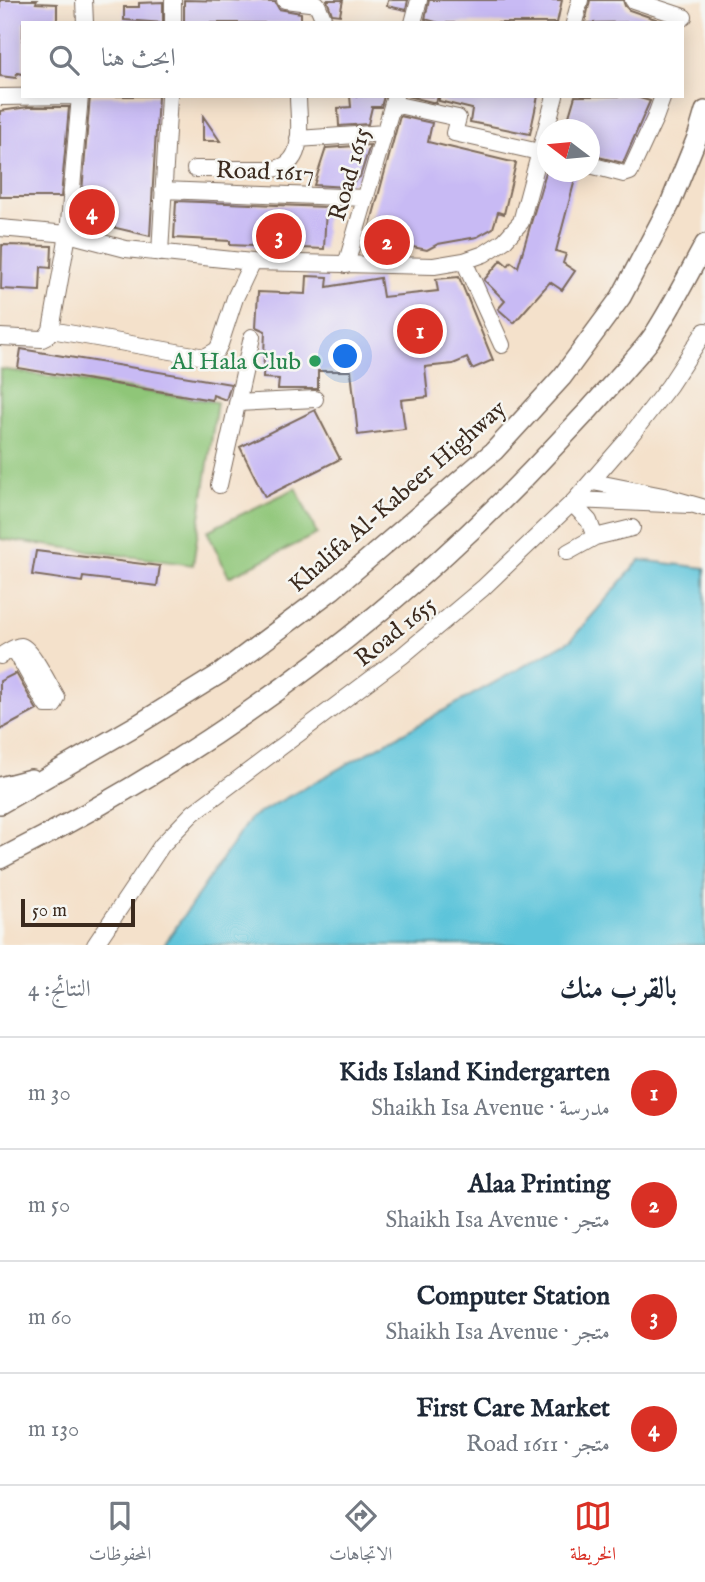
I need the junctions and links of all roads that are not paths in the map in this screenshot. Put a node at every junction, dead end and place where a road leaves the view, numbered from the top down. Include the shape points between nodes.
1 (85, 0) edge
2 (173, 0) edge
3 (285, 0) edge
4 (419, 0) edge
5 (580, 0) edge
6 (633, 0) edge
7 (687, 0) edge
8 (317, 2) edge
9 (85, 21) edge
10 (173, 21) edge
11 (324, 21) edge
12 (414, 21) edge
13 (575, 21) edge
14 (681, 21) edge
15 (683, 21) edge
16 (0, 97) edge
17 (21, 97) edge
18 (80, 98) edge
19 (169, 98) edge
20 (298, 98) edge
21 (555, 98) edge
22 (659, 98) edge
23 (394, 100) edge
24 (705, 111) edge
25 (551, 119) edge
26 (385, 133) junction
27 (298, 139) junction
28 (537, 151) edge
29 (600, 168) edge
30 (195, 169) dead end
31 (537, 174) edge
32 (163, 190) junction
33 (366, 198) junction
34 (0, 228) edge
35 (73, 235) junction
36 (705, 244) edge
37 (160, 253) junction
38 (464, 261) junction
39 (252, 262) junction
40 (346, 265) junction
41 (51, 330) junction
42 (705, 331) edge
43 (0, 337) edge
44 (220, 344) junction
45 (502, 345) dead end
46 (315, 399) dead end
47 (237, 403) junction
48 (593, 482) junction
49 (219, 485) dead end
50 (574, 502) junction
51 (698, 507) edge
52 (632, 528) dead end
53 (595, 537) junction
54 (568, 552) dead end
55 (59, 771) junction
56 (0, 787) edge
57 (0, 804) edge
58 (0, 859) edge
59 (95, 945) edge

1 - 9 street
2 - 10 street
3 - 8 street
4 - 12 street
5 - 13 street
6 - 14 street
7 - 15 street
8 - 11 street
16 - 17 street
18 - 35 street
19 - 32 street
20 - 27 street
21 - 25 street
22 - 29 street via 632,170 624,174
23 - 26 street, Road 1615
23 - 28 street via 458,118 454,133
24 - 55 main road, Khalifa Al-Kabeer Highway via 670,204 621,298 562,377 494,451 332,590 221,673
26 - 27 street
26 - 33 street, Road 1615
27 - 30 street via 295,158 280,169
31 - 38 street via 513,234 484,254
32 - 33 street, Road 1617
32 - 37 street
33 - 40 street, Road 1615
34 - 35 street
35 - 37 street
35 - 41 street via 58,280
36 - 58 main road via 652,338 514,491 439,561 246,715 143,781
37 - 39 street
38 - 40 street via 434,266
38 - 45 street
39 - 40 street
39 - 44 street
41 - 43 street via 42,339
41 - 44 street via 198,357 211,355
42 - 48 street, Road 1655 via 669,386
44 - 47 street via 250,344
46 - 47 street
47 - 49 street
48 - 50 street, Road 1655
48 - 51 street
50 - 51 street
50 - 53 street
50 - 59 street, Road 1655 via 402,656 193,813 162,845
52 - 53 street
53 - 54 street
55 - 56 main road
55 - 57 main road, Khalifa Al-Kabeer Highway

